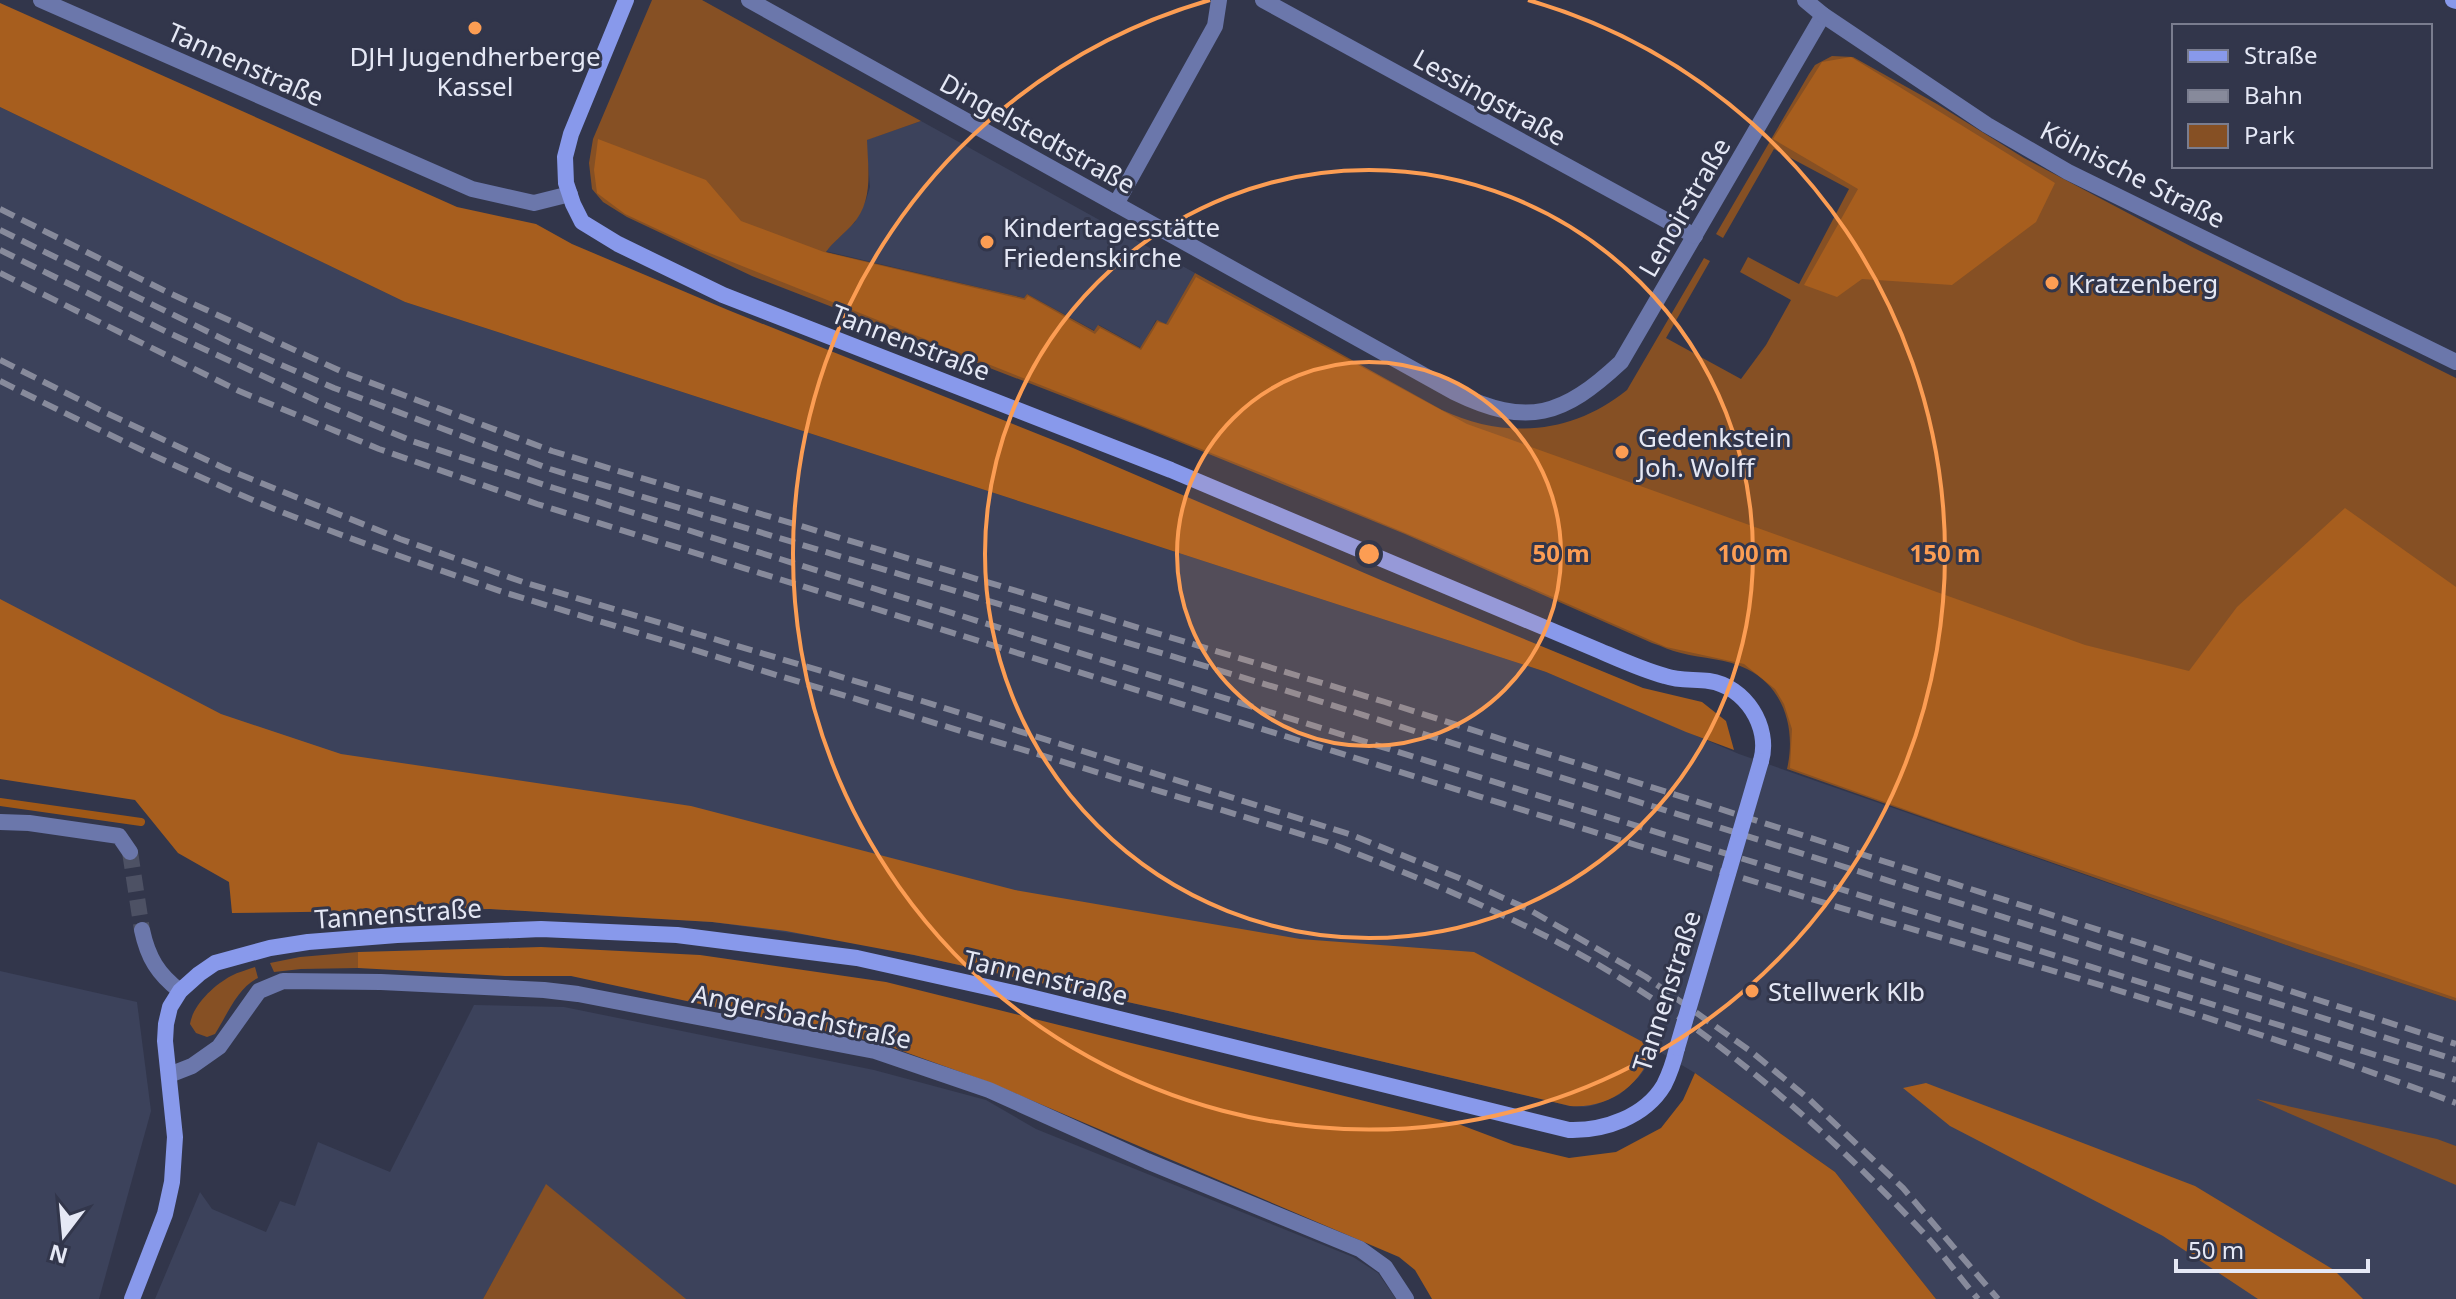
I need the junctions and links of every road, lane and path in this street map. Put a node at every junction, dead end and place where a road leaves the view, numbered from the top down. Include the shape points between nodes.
1 (41, 0) edge
2 (626, 0) edge
3 (749, 0) edge
4 (1219, 0) edge
5 (1263, 0) edge
6 (1805, 0) edge
7 (1823, 15) junction
8 (570, 194) junction
9 (1116, 204) junction
10 (1695, 236) junction
11 (2456, 362) edge
12 (1565, 405) joint
13 (0, 822) edge
14 (130, 852) dead end
15 (142, 930) tunnel mouth
16 (180, 991) junction
17 (169, 1075) junction
18 (132, 1299) edge
19 (1406, 1299) edge

1 - 8 street, Tannenstraße via 472,189 534,203
2 - 8 street via 571,134 565,157
3 - 9 street, Dingelstedtstraße
4 - 9 street via 1215,26
5 - 10 street, Lessingstraße
6 - 7 street, Kölnische Straße
7 - 10 street, Lenoirstraße
7 - 11 street, Kölnische Straße via 1987,125 2068,172
8 - 16 street, Tannenstraße, bridge via 582,222 723,295 1171,470 1665,677 1709,681 1742,699 1757,718 1764,740 1761,761 1662,1088 1618,1122 1582,1130 1555,1128 857,958 677,935 541,929 308,942 215,963
9 - 12 street, Dingelstedtstraße via 1481,405 1524,412
10 - 12 street, Lenoirstraße via 1621,362
13 - 14 street via 119,836
15 - 16 street via 154,966
16 - 17 street via 166,1024
17 - 18 street via 175,1137 172,1182
17 - 19 street, Angersbachstraße via 219,1047 259,991 283,981 578,994 875,1051 989,1090 1360,1249 1385,1267

